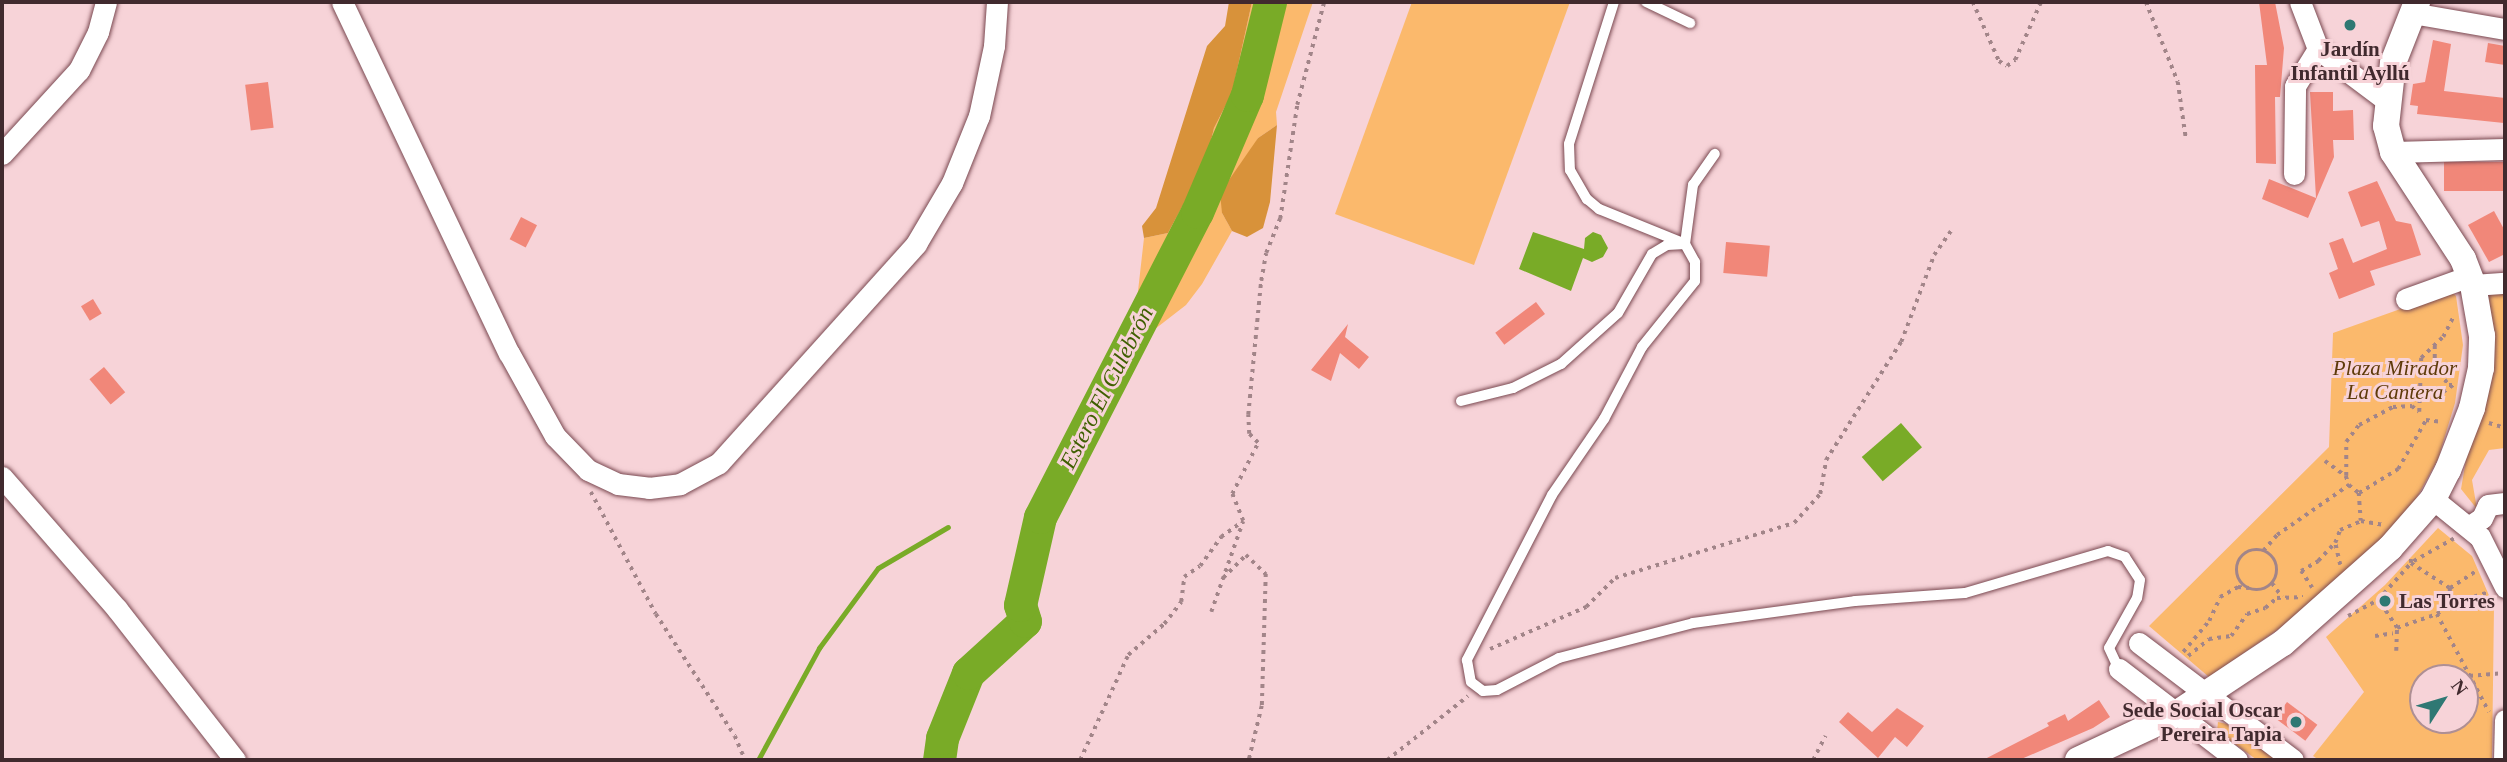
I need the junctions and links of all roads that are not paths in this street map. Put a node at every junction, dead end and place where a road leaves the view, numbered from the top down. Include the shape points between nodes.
1 (106, 2) edge
2 (342, 2) edge
3 (997, 2) edge
4 (1614, 2) edge
5 (1646, 2) edge
6 (2300, 2) edge
7 (2414, 7) edge
8 (1690, 23) dead end
9 (2505, 29) edge
10 (2318, 49) junction
11 (2386, 100) junction
12 (2505, 149) edge
13 (2393, 152) junction
14 (2, 154) edge
15 (1715, 154) dead end
16 (2294, 174) dead end
17 (1685, 244) junction
18 (2466, 281) junction
19 (2505, 283) edge
20 (2406, 299) dead end
21 (1461, 401) dead end
22 (2, 477) edge
23 (2432, 499) junction
24 (2505, 503) edge
25 (2470, 526) junction
26 (2500, 589) edge
27 (2139, 643) dead end
28 (2119, 669) joint
29 (2208, 695) junction
30 (2176, 714) junction
31 (2505, 720) edge
32 (2505, 742) edge
33 (235, 760) edge
34 (2078, 760) edge
35 (2237, 760) edge
36 (2293, 760) edge
37 (2504, 760) edge

1 - 14 street via 98,32 79,70
2 - 3 street via 509,353 555,436 588,470 618,484 649,488 694,479 719,463 916,244 953,183 979,116
4 - 17 lane via 1569,144 1570,170 1587,199 1599,209 1665,232
5 - 8 lane
6 - 10 street
7 - 9 street
7 - 11 street
10 - 11 street
10 - 16 street via 2295,86
11 - 13 street
12 - 13 street
13 - 18 street via 2455,242
15 - 17 lane via 1693,185
17 - 21 lane via 1667,244 1652,254 1618,313 1561,364 1513,388
17 - 28 lane via 1696,271 1691,290 1642,347 1604,419 1552,495 1467,660 1467,676 1476,688 1497,691 1559,658 1693,623 1855,601 1965,593 2108,551 2125,557 2140,580 2137,598 2109,648
18 - 19 street
18 - 20 street
18 - 23 street via 2482,344 2465,386 2465,429
22 - 33 street via 117,609
23 - 25 street
23 - 29 street via 2353,584 2283,643
24 - 25 street via 2488,505 2482,518
25 - 26 street via 2494,560
27 - 29 street
28 - 30 street
29 - 30 street
29 - 36 street
30 - 34 street
30 - 35 street
31 - 32 street
32 - 37 street

